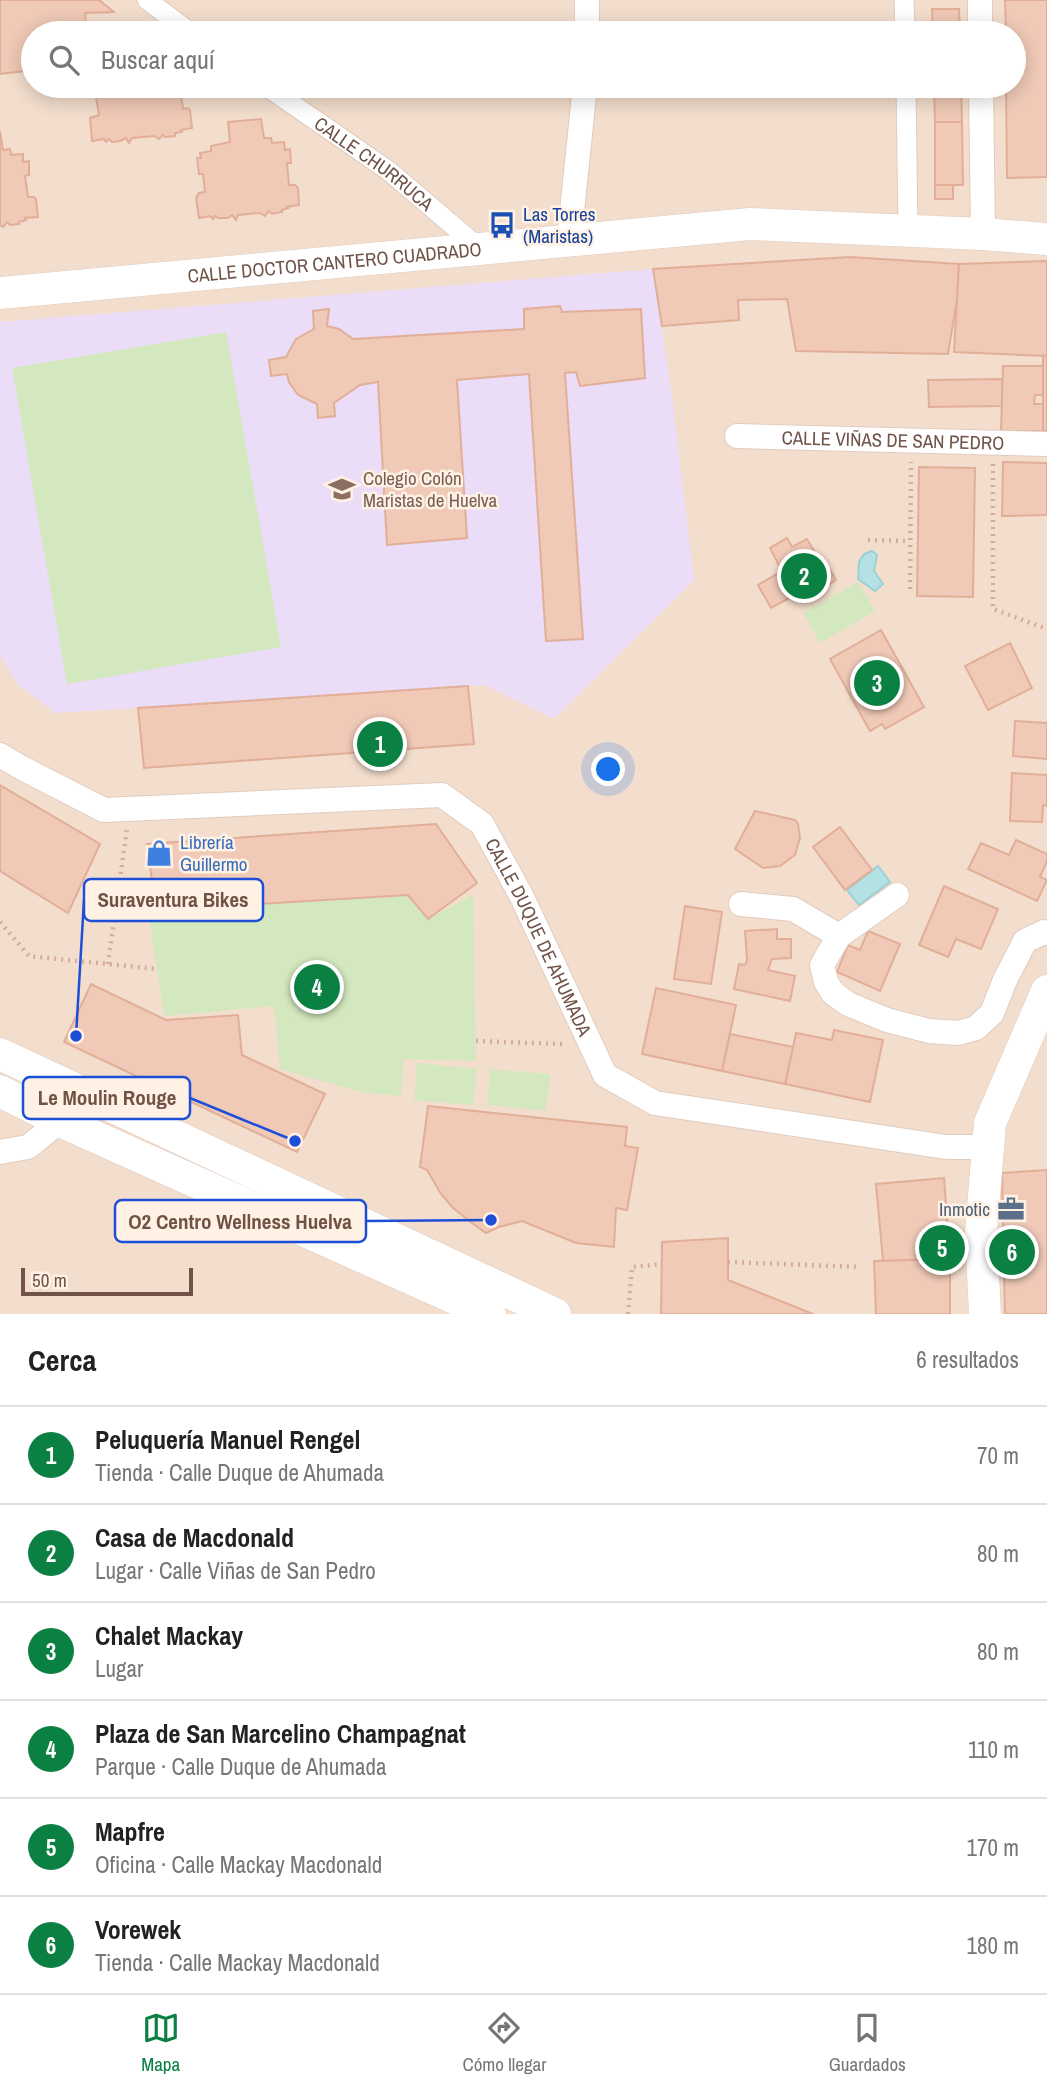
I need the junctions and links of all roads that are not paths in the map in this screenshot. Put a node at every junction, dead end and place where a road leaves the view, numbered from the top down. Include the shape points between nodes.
1 (147, 0) edge
2 (587, 0) edge
3 (904, 0) edge
4 (980, 0) edge
5 (175, 21) edge
6 (587, 21) edge
7 (905, 21) edge
8 (980, 21) edge
9 (283, 98) edge
10 (584, 98) edge
11 (906, 98) edge
12 (981, 98) edge
13 (908, 230) junction
14 (983, 234) junction
15 (1047, 239) edge
16 (569, 240) junction
17 (478, 247) junction
18 (0, 293) edge
19 (737, 436) dead end
20 (1047, 444) edge
21 (0, 755) edge
22 (897, 895) dead end
23 (741, 904) dead end
24 (1047, 933) edge
25 (839, 936) junction
26 (1047, 992) edge
27 (0, 1055) edge
28 (0, 1091) edge
29 (60, 1121) junction
30 (988, 1147) junction
31 (0, 1152) edge
32 (490, 1314) edge
33 (555, 1314) edge
34 (985, 1314) edge

1 - 5 street
2 - 6 street
3 - 7 street
4 - 8 street
9 - 17 street, CALLE CHURRUCA via 389,171
10 - 16 street
11 - 13 street
12 - 14 street
13 - 14 street, CALLE DOCTOR CANTERO CUADRADO
13 - 16 street, CALLE DOCTOR CANTERO CUADRADO via 750,224
14 - 15 street, CALLE DOCTOR CANTERO CUADRADO
16 - 17 street, CALLE DOCTOR CANTERO CUADRADO
17 - 18 street, CALLE DOCTOR CANTERO CUADRADO
19 - 20 street, CALLE VIÑAS DE SAN PEDRO
21 - 30 street, CALLE DUQUE DE AHUMADA via 104,810 442,795 482,824 522,897 605,1075 655,1103 946,1147
22 - 25 street
23 - 25 street via 793,909
24 - 25 street via 1026,941 992,1013 976,1028 958,1033 887,1020 833,993 822,965
26 - 30 street via 990,1123
27 - 33 street
28 - 29 street
29 - 31 street via 27,1147
29 - 32 street
30 - 34 street via 981,1233

